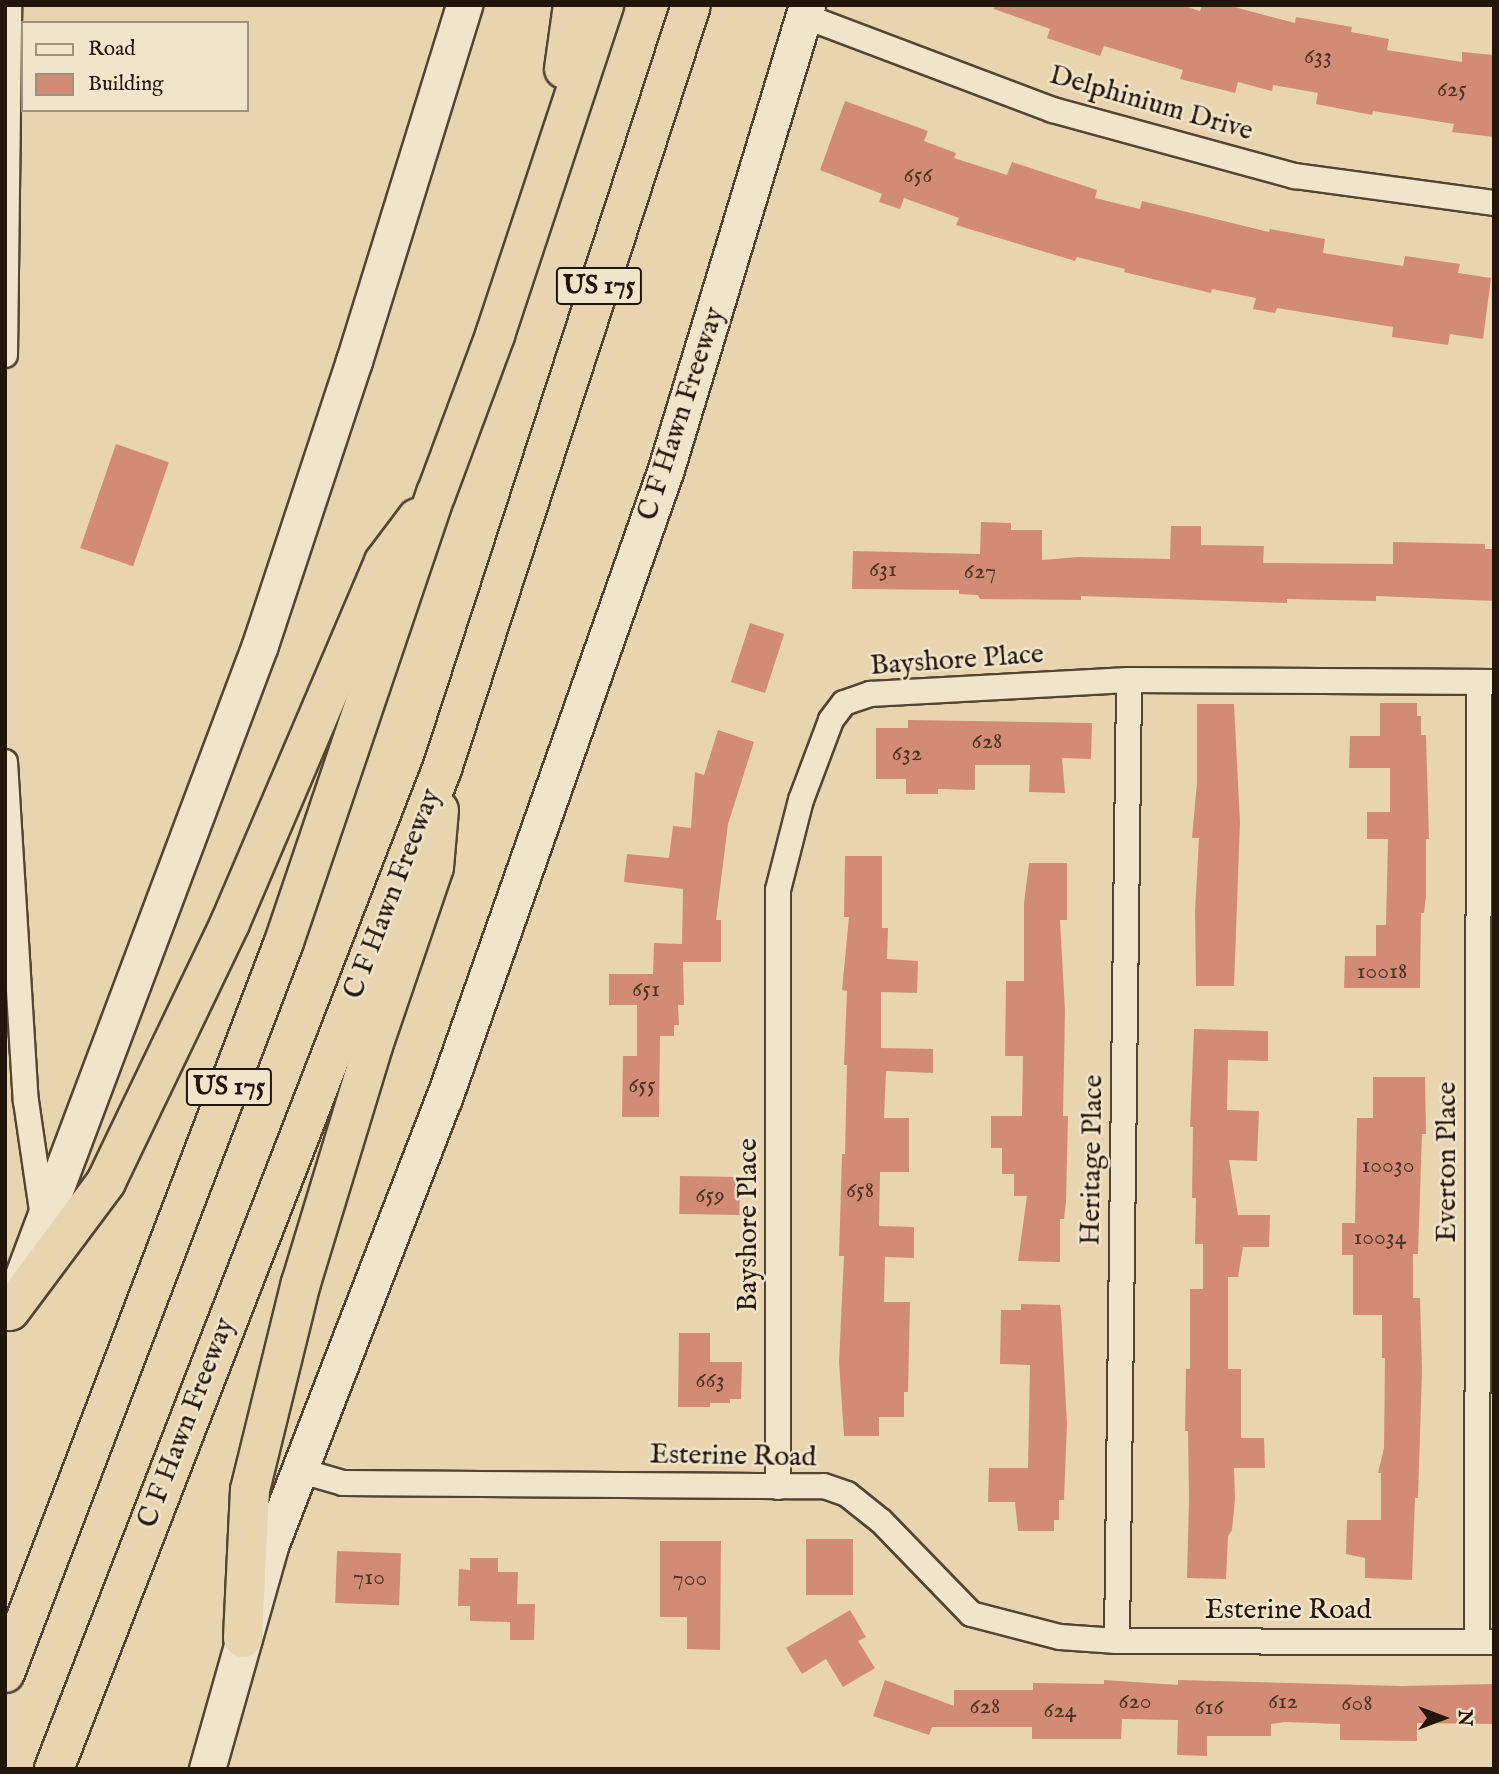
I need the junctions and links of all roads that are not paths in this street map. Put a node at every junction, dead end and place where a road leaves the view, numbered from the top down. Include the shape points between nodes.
1 (9, 5) edge
2 (464, 5) edge
3 (573, 5) edge
4 (604, 5) edge
5 (691, 5) edge
6 (806, 11) edge
7 (551, 163) junction
8 (1494, 203) edge
9 (5, 355) edge
10 (436, 494) junction
11 (1129, 680) junction
12 (1486, 682) edge
13 (5, 762) edge
14 (443, 766) junction
15 (13, 1029) edge
16 (43, 1218) junction
17 (8, 1317) edge
18 (298, 1470) junction
19 (778, 1487) junction
20 (243, 1638) junction
21 (1117, 1641) junction
22 (1485, 1642) edge
23 (5, 1673) edge
24 (54, 1769) edge
25 (207, 1769) edge

1 - 9 street
2 - 16 main road via 260,645
3 - 7 highway
4 - 7 highway, US 175
5 - 14 highway, C F Hawn Freeway / US 175
6 - 8 street, Delphinium Drive via 1053,110 1282,172
6 - 18 main road, C F Hawn Freeway via 662,482 444,1098
7 - 10 highway, US 175 via 495,335
10 - 17 highway via 384,562 230,923 106,1182
10 - 23 highway, US 175 via 284,942
11 - 12 street, Bayshore Place
11 - 19 street, Bayshore Place via 870,694 844,704 831,720 801,800 778,890
11 - 21 street, Heritage Place
12 - 22 street, Everton Place
13 - 15 street
14 - 20 highway via 434,867 373,1046 302,1283 250,1490
14 - 24 highway, C F Hawn Freeway / US 175
15 - 16 street
16 - 17 main road
18 - 19 street, Esterine Road via 343,1483
18 - 20 main road, C F Hawn Freeway
19 - 21 street, Esterine Road via 824,1486 847,1494 881,1521 971,1614 1060,1637
20 - 25 main road, C F Hawn Freeway
21 - 22 street, Esterine Road

